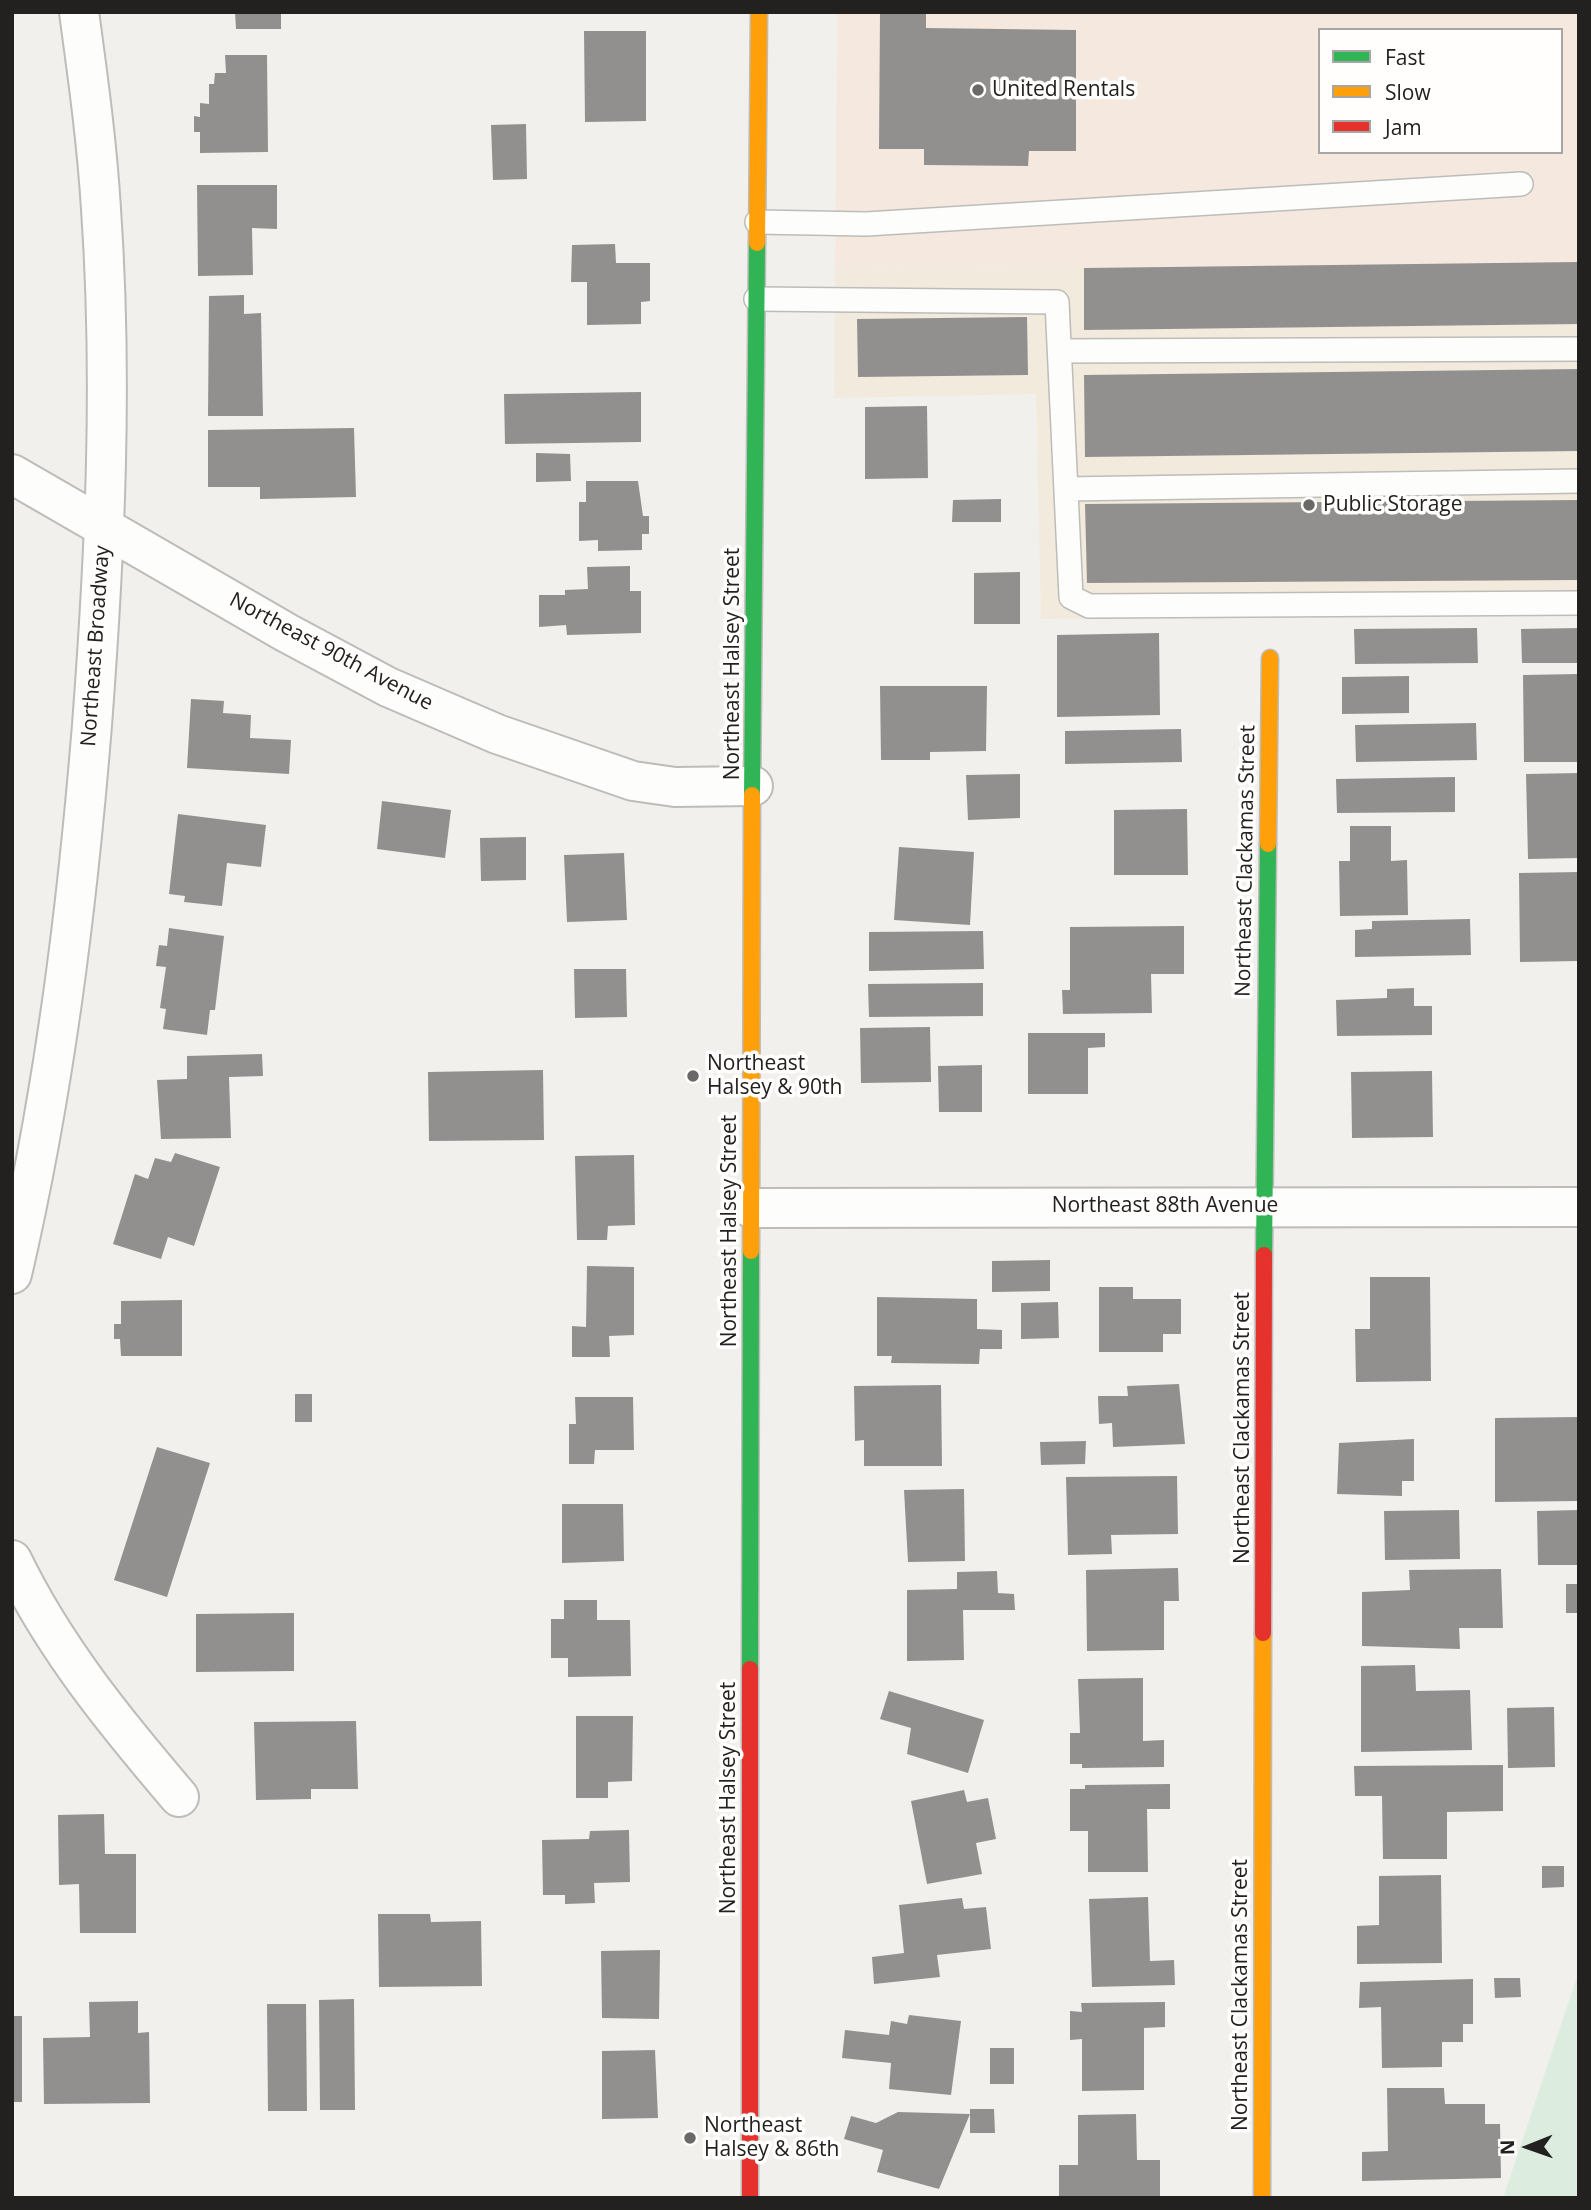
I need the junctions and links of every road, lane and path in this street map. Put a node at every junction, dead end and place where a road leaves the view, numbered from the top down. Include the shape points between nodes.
1 (79, 12) edge
2 (758, 12) edge
3 (1521, 184) dead end
4 (757, 222) junction
5 (756, 299) junction
6 (1579, 349) edge
7 (1060, 351) junction
8 (12, 474) edge
9 (1579, 481) edge
10 (1066, 489) junction
11 (104, 525) junction
12 (1579, 603) edge
13 (1269, 658) dead end
14 (753, 786) junction
15 (1264, 1206) junction
16 (1579, 1207) edge
17 (751, 1208) junction
18 (12, 1274) edge
19 (12, 1560) edge
20 (179, 1797) dead end
21 (750, 2198) edge
22 (1262, 2198) edge

1 - 11 street, Northeast Broadway via 101,210
2 - 4 main road, Northeast Halsey Street
3 - 4 lane via 866,224
4 - 5 main road, Northeast Halsey Street
5 - 7 lane via 1057,302
5 - 14 main road, Northeast Halsey Street
6 - 7 lane
7 - 10 lane
8 - 11 street, Northeast 90th Avenue
9 - 10 lane
10 - 12 lane via 1071,597 1088,606
11 - 14 street, Northeast 90th Avenue via 388,687 496,734 634,781 675,787
11 - 18 street, Northeast Broadway via 82,855 54,1073
13 - 15 main road, Northeast Clackamas Street
14 - 17 main road, Northeast Halsey Street
15 - 16 street, Northeast 88th Avenue
15 - 17 street, Northeast 88th Avenue
15 - 22 main road, Northeast Clackamas Street
17 - 21 main road, Northeast Halsey Street
19 - 20 street via 69,1660

